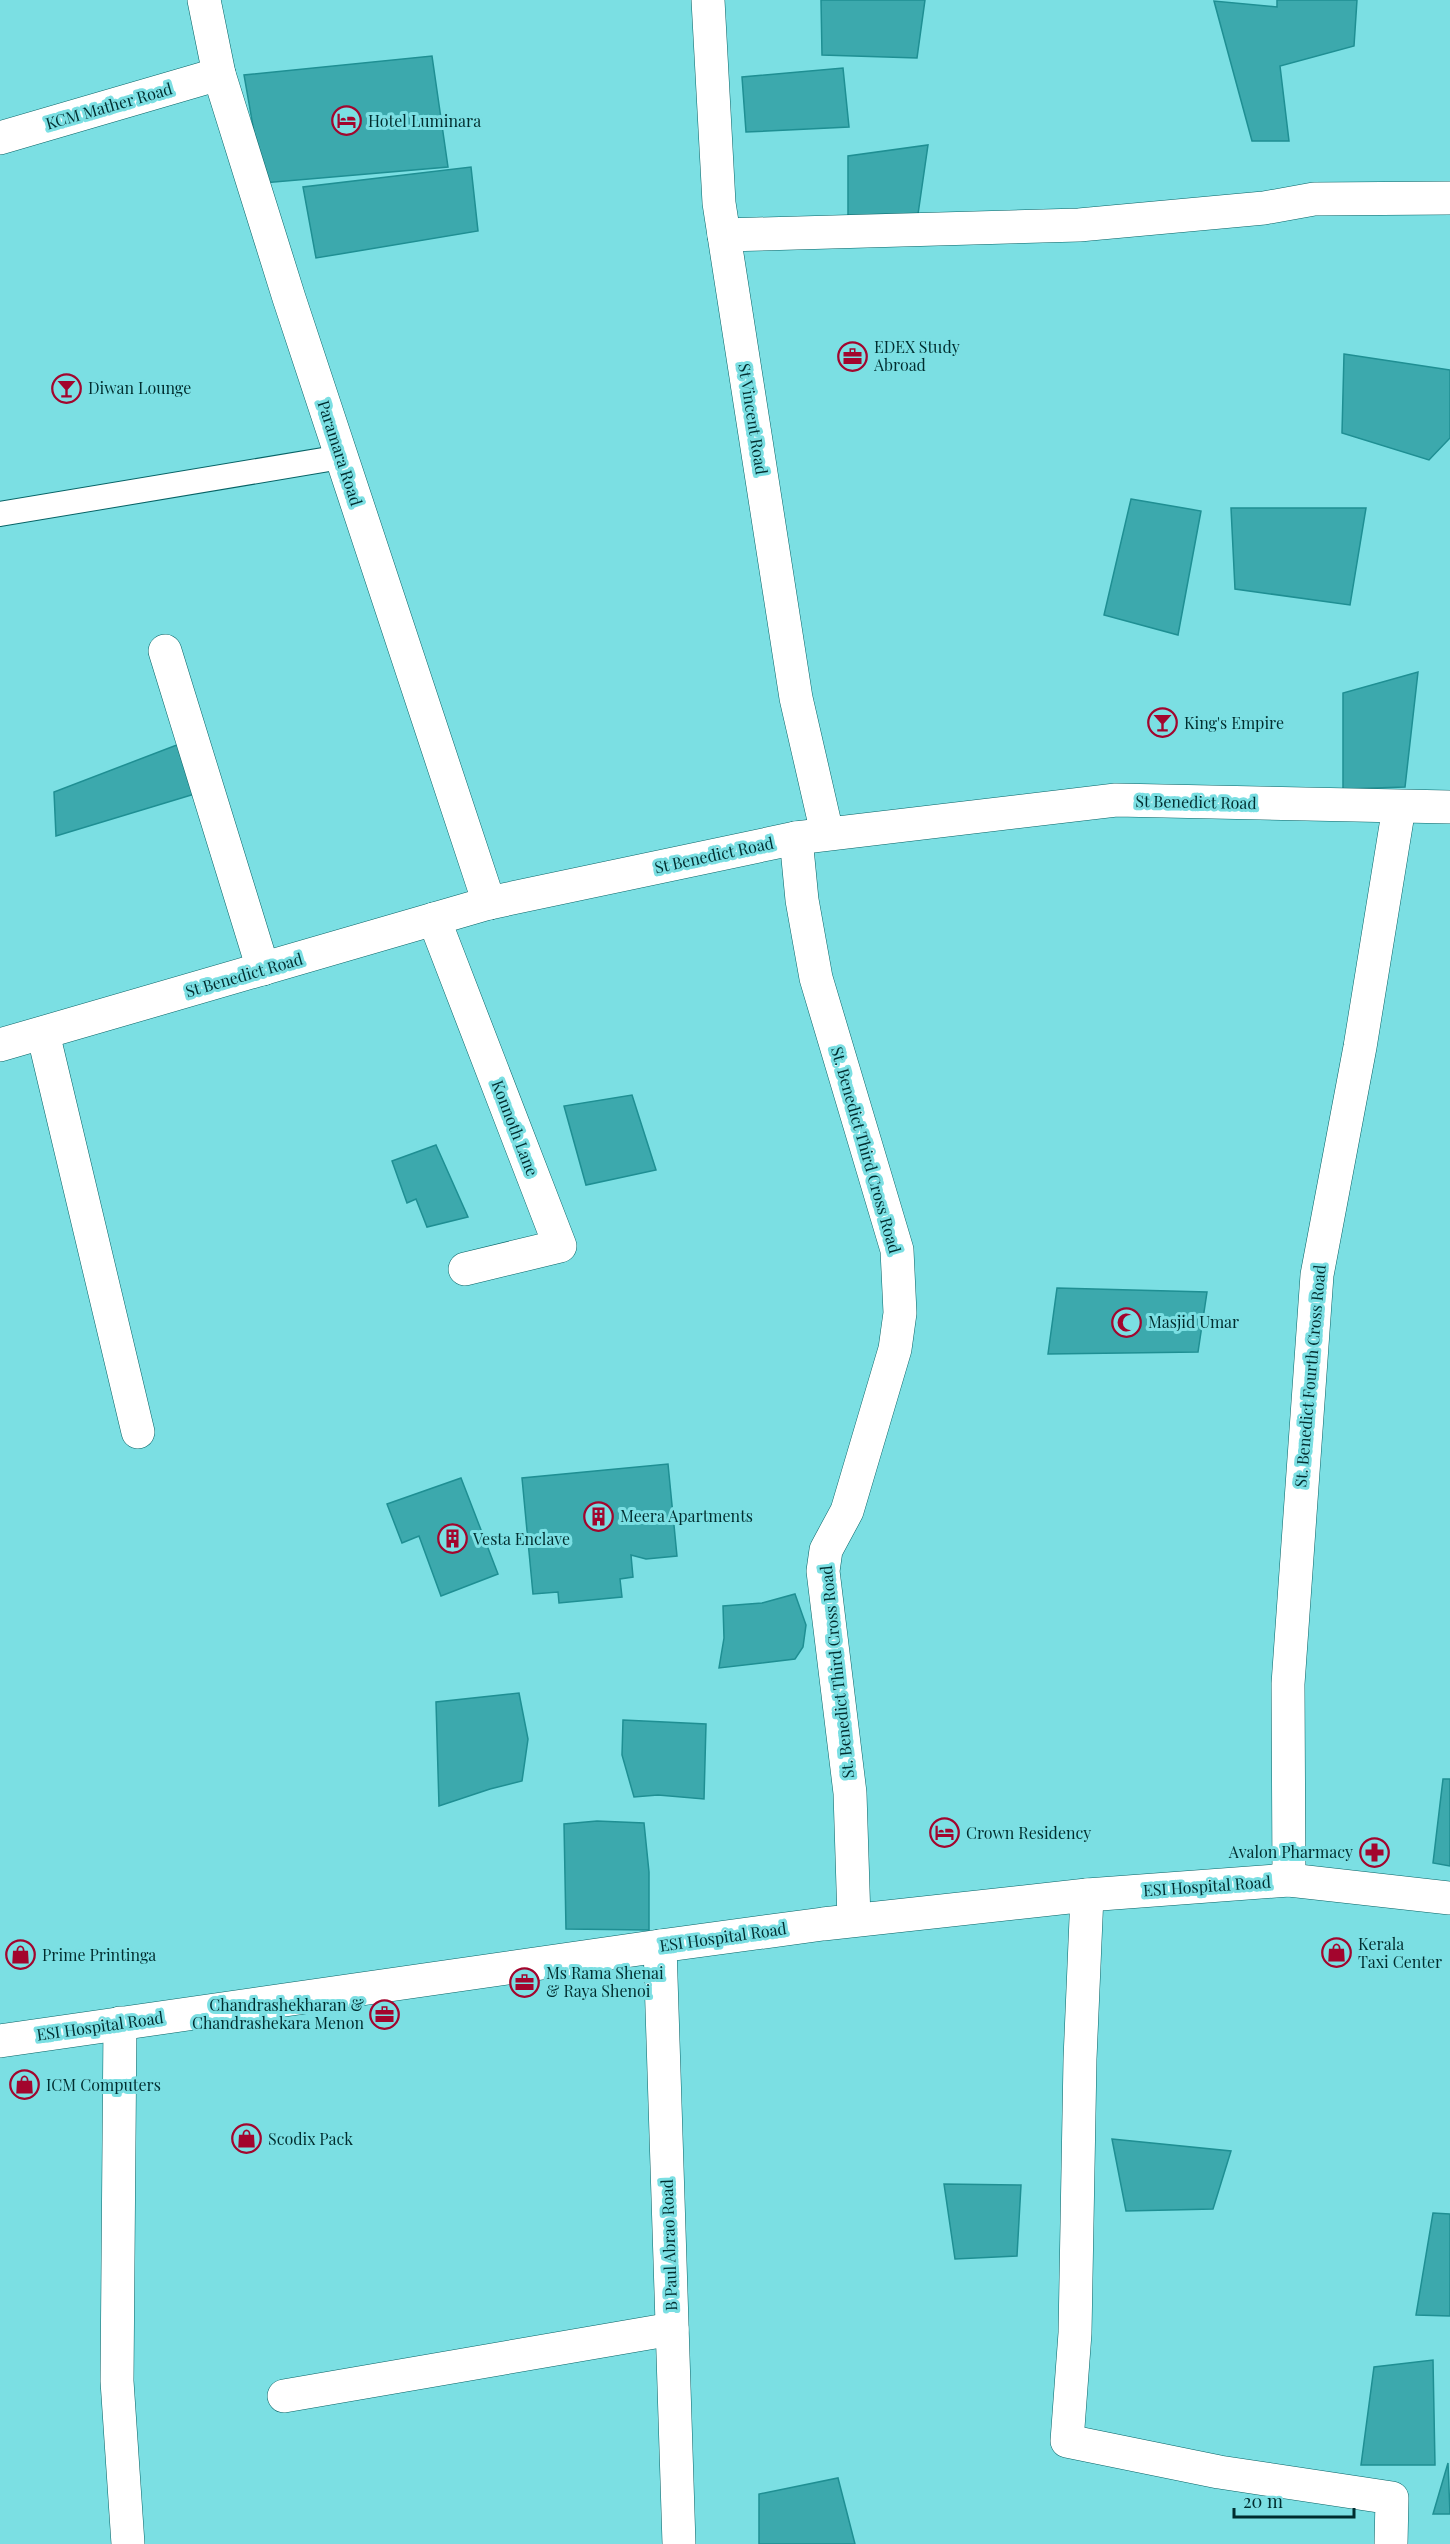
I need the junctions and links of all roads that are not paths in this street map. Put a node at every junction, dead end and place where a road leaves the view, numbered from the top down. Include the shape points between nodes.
1 (204, 0) edge
2 (708, 0) edge
3 (219, 74) junction
4 (0, 138) edge
5 (1450, 198) edge
6 (724, 235) junction
7 (341, 457) junction
8 (0, 514) edge
9 (165, 651) dead end
10 (1400, 807) junction
11 (1450, 807) edge
12 (827, 833) junction
13 (796, 838) junction
14 (489, 903) junction
15 (434, 919) junction
16 (263, 969) junction
17 (43, 1033) junction
18 (0, 1045) edge
19 (465, 1269) dead end
20 (138, 1432) dead end
21 (1289, 1880) junction
22 (1087, 1895) junction
23 (1450, 1898) edge
24 (854, 1920) junction
25 (660, 1946) junction
26 (120, 2023) junction
27 (0, 2041) edge
28 (672, 2329) junction
29 (284, 2396) dead end
30 (128, 2544) edge
31 (679, 2544) edge
32 (1391, 2544) edge

1 - 3 street, Paramara Road
2 - 6 street, St Vincent Road
3 - 4 street, KCM Mather Road
3 - 7 street, Paramara Road
5 - 6 street via 1314,199 1264,208 1079,225
6 - 12 street, St Vincent Road via 796,698
7 - 8 lane
7 - 14 street, Paramara Road
9 - 16 street
10 - 11 street, St Benedict Road
10 - 12 street, St Benedict Road via 1116,800
10 - 21 street, St. Benedict Fourth Cross Road via 1317,1275 1288,1684
12 - 13 street, St Benedict Road
13 - 14 street, St Benedict Road
13 - 24 street, St. Benedict Third Cross Road via 816,978 894,1240 899,1284 895,1349 847,1511 826,1550 823,1571 850,1793
14 - 15 street, St Benedict Road
15 - 16 street, St Benedict Road
15 - 19 street, Konnoth Lane via 560,1246
16 - 17 street, St Benedict Road
17 - 18 street, St Benedict Road
17 - 20 street
21 - 22 street, ESI Hospital Road
21 - 23 street, ESI Hospital Road
22 - 24 street, ESI Hospital Road
22 - 32 street via 1075,2333 1067,2441 1219,2472 1392,2498
24 - 25 street, ESI Hospital Road
25 - 26 street, ESI Hospital Road
25 - 28 street, B Paul Abrao Road
26 - 27 street, ESI Hospital Road
26 - 30 street via 117,2381
28 - 29 street
28 - 31 street, B Paul Abrao Road

